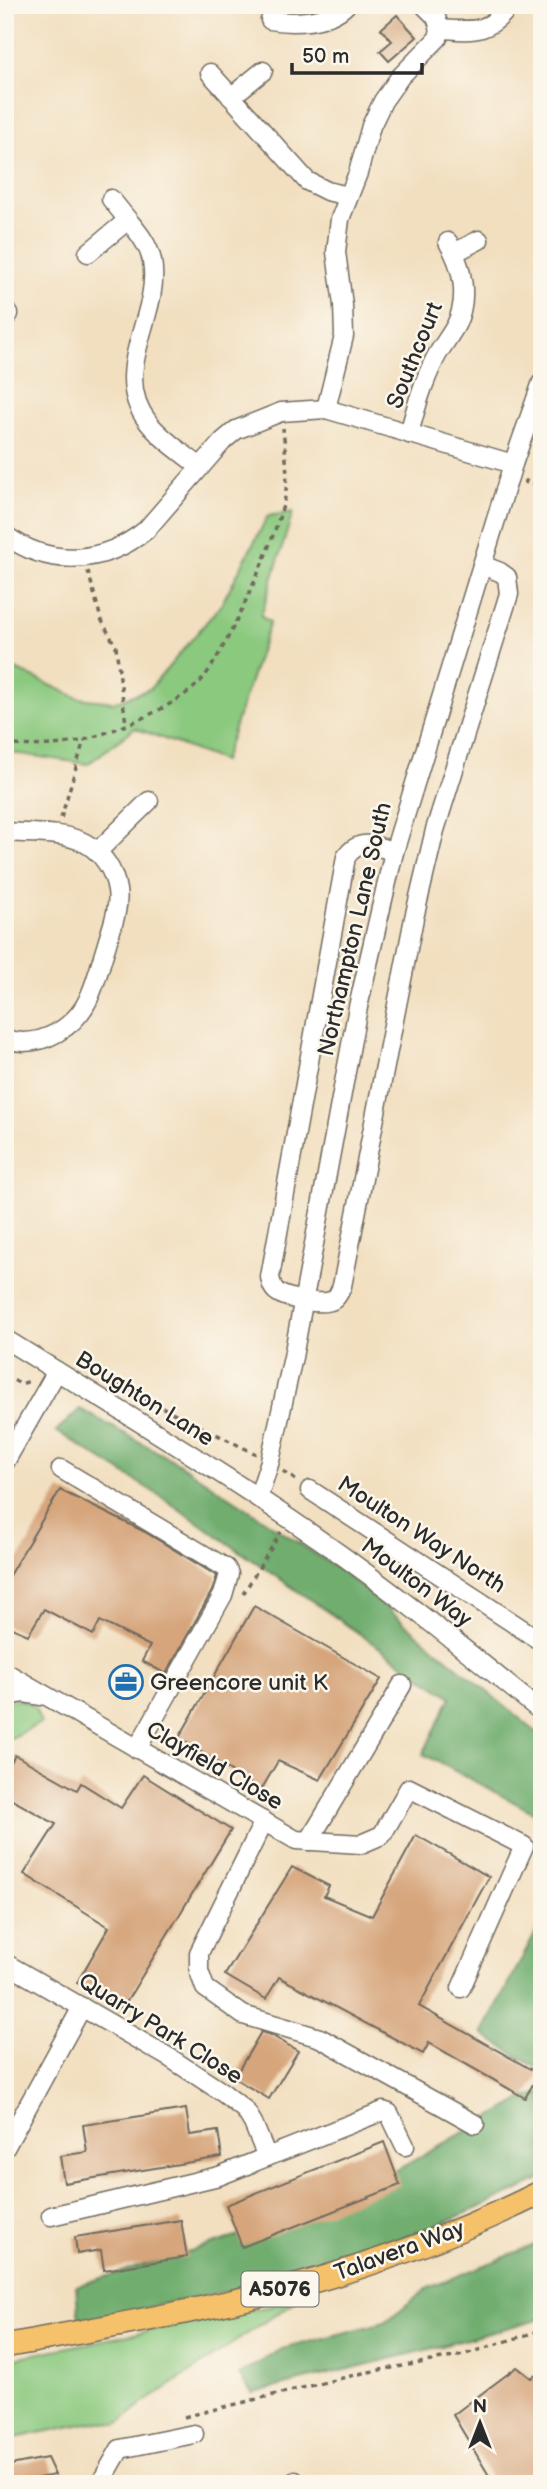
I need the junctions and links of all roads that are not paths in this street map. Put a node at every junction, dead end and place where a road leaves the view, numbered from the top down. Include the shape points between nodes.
1 (346, 5) edge
2 (424, 5) edge
3 (510, 5) edge
4 (270, 20) dead end
5 (440, 29) junction
6 (262, 71) dead end
7 (210, 73) dead end
8 (232, 97) junction
9 (348, 196) junction
10 (111, 199) dead end
11 (128, 220) junction
12 (479, 240) dead end
13 (88, 253) dead end
14 (542, 382) edge
15 (326, 409) junction
16 (410, 434) junction
17 (513, 464) junction
18 (200, 467) junction
19 (5, 535) edge
20 (482, 565) junction
21 (149, 802) dead end
22 (5, 832) edge
23 (97, 852) junction
24 (394, 852) junction
25 (5, 1039) edge
26 (304, 1300) junction
27 (5, 1339) edge
28 (57, 1371) junction
29 (5, 1462) edge
30 (61, 1469) dead end
31 (310, 1490) dead end
32 (258, 1498) junction
33 (542, 1642) edge
34 (5, 1672) edge
35 (402, 1685) dead end
36 (5, 1696) edge
37 (54, 1698) junction
38 (542, 1712) edge
39 (137, 1749) junction
40 (264, 1821) junction
41 (309, 1841) junction
42 (5, 1963) edge
43 (461, 1988) dead end
44 (82, 2007) junction
45 (475, 2124) dead end
46 (405, 2146) dead end
47 (5, 2148) edge
48 (267, 2157) junction
49 (542, 2192) edge
50 (51, 2216) dead end
51 (5, 2346) edge
52 (194, 2434) dead end
53 (100, 2484) edge

1 - 4 street via 310,21
2 - 5 street
3 - 5 street via 499,20 483,29
5 - 9 street via 438,38 383,101
6 - 8 street
7 - 8 street
8 - 9 street via 307,181
9 - 15 street via 336,235 344,336
10 - 11 street
11 - 13 street
11 - 18 street via 147,247 153,272 134,360 139,406 164,438
12 - 16 street, Southcourt via 451,248 461,273 462,307 419,396
14 - 17 street, Northampton Lane South
15 - 16 street
15 - 18 street via 281,412 236,430
16 - 17 street
17 - 20 street, Northampton Lane South
18 - 19 street via 155,520 116,549 64,559 26,548
20 - 24 street, Northampton Lane South
20 - 26 street via 507,577 509,594 435,830 342,1286 332,1301
21 - 23 street
22 - 23 street via 72,838
23 - 25 street via 114,876 118,904 91,995 81,1013 57,1034 32,1042
24 - 26 street, Northampton Lane South via 358,1007
24 - 26 street via 365,844 351,849 346,857 270,1277 276,1291
26 - 32 street, Northampton Lane South
27 - 28 street, Boughton Lane
28 - 29 street
28 - 32 street, Boughton Lane
30 - 39 street via 229,1574 223,1595
31 - 33 street, Moulton Way North
32 - 38 street, Moulton Way via 419,1613
34 - 37 street, Clayfield Close
35 - 41 street
36 - 37 street, Clayfield Close via 23,1693
37 - 39 street, Clayfield Close
39 - 40 street, Clayfield Close
40 - 41 street, Clayfield Close via 296,1840
40 - 45 street via 199,1953 205,1987 243,2015 320,2038
41 - 43 street, Clayfield Close via 361,1844 382,1835 409,1788 524,1846
42 - 44 street, Quarry Park Close
44 - 47 street
44 - 48 street, Quarry Park Close via 170,2057 245,2110
46 - 48 street via 389,2113 383,2111
48 - 50 street via 219,2176
49 - 51 main road, Talavera Way / A5076 via 436,2238 302,2284
52 - 53 street via 120,2449

